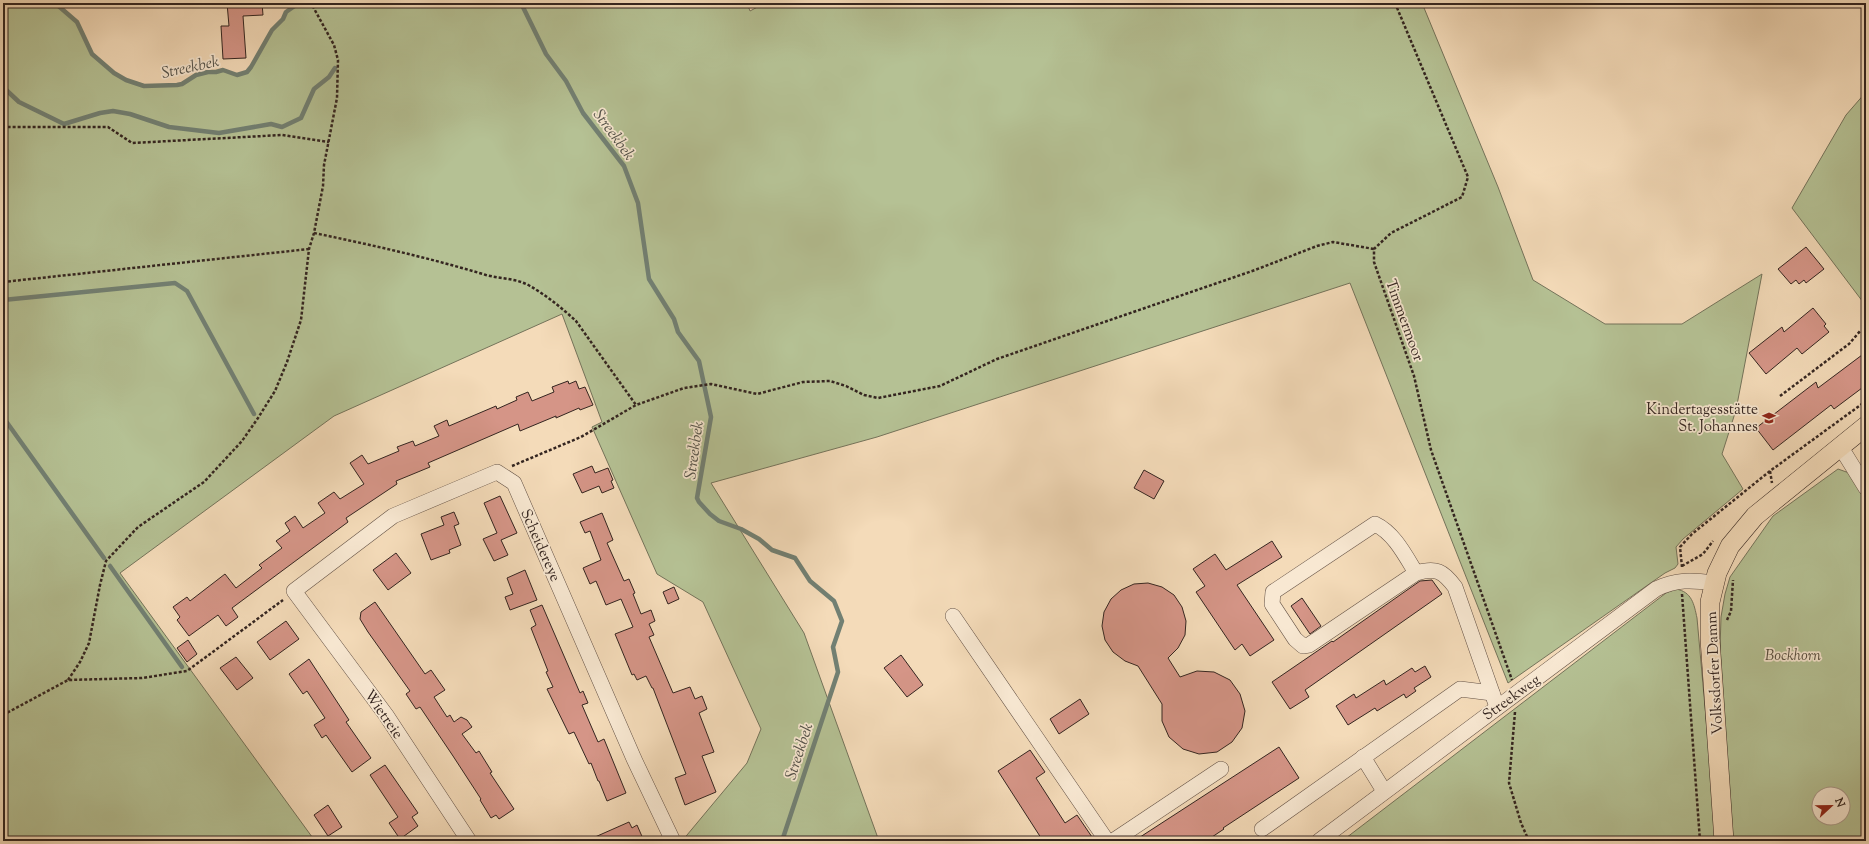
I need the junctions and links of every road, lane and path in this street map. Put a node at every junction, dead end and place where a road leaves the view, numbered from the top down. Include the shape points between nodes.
1 (311, 3) edge
2 (1395, 3) edge
3 (3, 129) edge
4 (329, 142) junction
5 (314, 233) junction
6 (309, 249) junction
7 (1374, 249) junction
8 (3, 282) edge
9 (1861, 330) dead end
10 (1780, 396) dead end
11 (1866, 401) edge
12 (636, 406) junction
13 (1866, 426) edge
14 (1840, 446) junction
15 (1770, 471) dead end
16 (497, 472) junction
17 (1866, 488) edge
18 (1416, 573) junction
19 (1734, 576) dead end
20 (1714, 583) junction
21 (294, 591) junction
22 (954, 616) dead end
23 (1726, 624) dead end
24 (68, 680) junction
25 (1492, 693) junction
26 (1517, 693) junction
27 (1497, 707) junction
28 (3, 714) edge
29 (1363, 757) junction
30 (1221, 769) dead end
31 (1384, 791) junction
32 (1262, 829) dead end
33 (469, 841) edge
34 (673, 841) edge
35 (1107, 841) edge
36 (1113, 841) edge
37 (1319, 841) edge
38 (1529, 841) edge
39 (1724, 841) edge

1 - 4 path via 334,44 338,60 336,98
2 - 7 path via 1468,177 1462,197 1391,233
3 - 4 path via 108,127 132,143 282,135
4 - 5 path
5 - 6 path
5 - 12 path via 443,261 530,286 576,321
6 - 8 path
6 - 24 path via 301,320 288,362 275,391 242,441 204,482 138,527 106,561 90,643
7 - 12 path via 1333,242 1317,246 1255,270 997,358 940,386 878,398 864,395 830,380 803,382 757,394 711,384 684,388
7 - 26 path, Timmermoor via 1374,262 1414,376 1431,450
9 - 10 path via 1849,344
11 - 15 path
12 - 16 path via 581,437
13 - 14 main road, Volksdorfer Damm
14 - 17 street
14 - 20 main road, Volksdorfer Damm via 1764,506 1744,526 1726,553
16 - 21 street via 393,516
16 - 34 street, Scheidereye via 514,483 634,759
18 - 18 street via 1303,646 1295,639 1272,604 1273,592 1375,524 1383,528 1401,549
18 - 25 street via 1429,569 1439,571 1455,588
19 - 23 path via 1731,611
20 - 26 street, Streekweg via 1689,580 1656,589
20 - 39 main road, Volksdorfer Damm via 1710,602 1710,639
21 - 24 path via 188,671 142,678
21 - 33 street, Wietreie via 386,715
22 - 35 street
24 - 28 path
25 - 27 street
25 - 29 street via 1460,689
26 - 27 street, Streekweg
26 - 38 path via 1509,783
27 - 31 street, Streekweg
29 - 31 street
29 - 32 street
30 - 36 street
31 - 37 street, Streekweg

